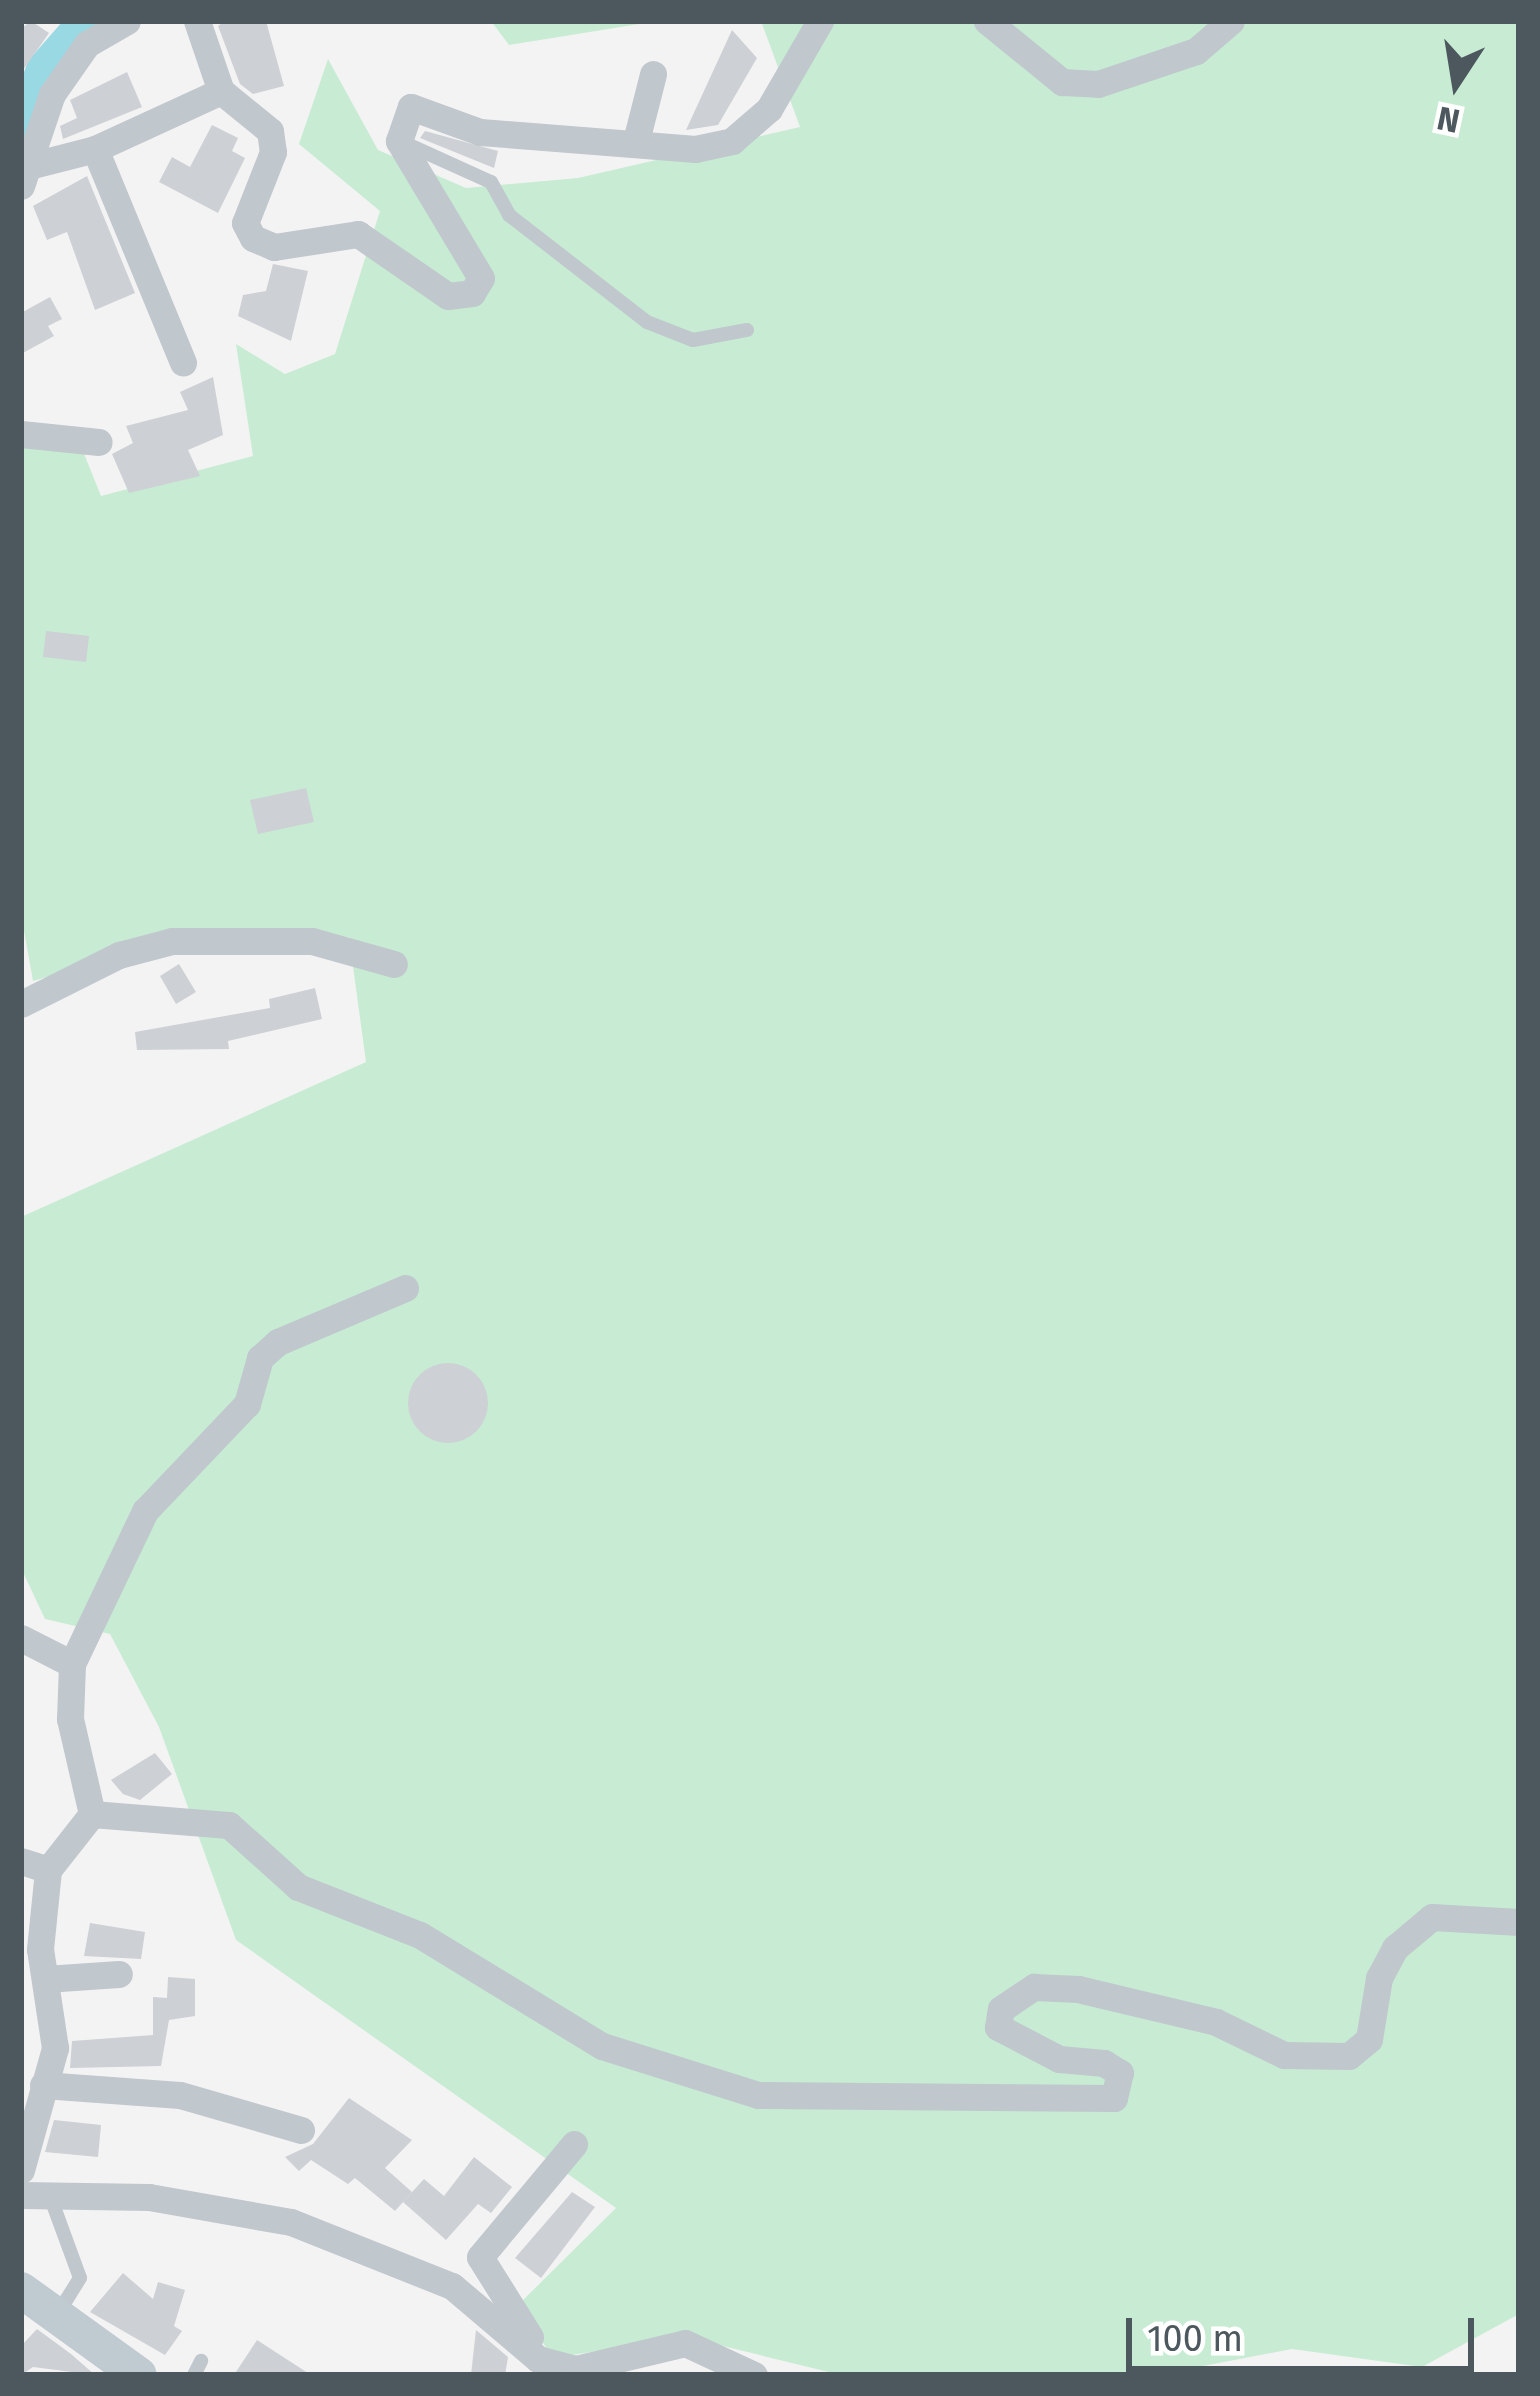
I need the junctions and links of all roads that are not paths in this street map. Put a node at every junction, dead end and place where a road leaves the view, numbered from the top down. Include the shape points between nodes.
1 (127, 21) edge
2 (197, 21) edge
3 (820, 21) edge
4 (987, 21) edge
5 (1231, 21) edge
6 (653, 74) dead end
7 (221, 91) junction
8 (637, 137) junction
9 (399, 141) junction
10 (95, 149) junction
11 (25, 176) edge
12 (747, 330) dead end
13 (183, 363) dead end
14 (21, 434) edge
15 (99, 442) dead end
16 (394, 964) dead end
17 (21, 1004) edge
18 (405, 1288) dead end
19 (21, 1638) edge
20 (72, 1664) junction
21 (92, 1814) junction
22 (34, 1866) edge
23 (1519, 1922) edge
24 (119, 1974) dead end
25 (45, 1979) junction
26 (43, 2084) junction
27 (301, 2130) dead end
28 (574, 2144) dead end
29 (21, 2170) edge
30 (35, 2195) edge
31 (33, 2301) edge
32 (536, 2367) edge
33 (139, 2375) edge
34 (754, 2375) edge

1 - 11 street via 87,44 52,94
2 - 7 street
3 - 8 street via 794,76 732,141 695,148
4 - 5 street via 1063,82 1098,84 1196,51
6 - 8 street
7 - 9 street via 270,131 273,152 245,223 253,238 274,247 358,234 448,296 472,293 482,278
7 - 10 street
8 - 9 street via 538,140 411,107
9 - 12 lane via 447,170 491,182 509,215 647,322 693,340
10 - 11 street
10 - 13 street
14 - 15 street
16 - 17 street via 312,940 172,941 119,955
18 - 20 street via 260,1358 247,1405 145,1510
19 - 20 street
20 - 21 street via 70,1719
21 - 22 street
21 - 23 street via 229,1825 298,1887 420,1935 602,2046 758,2095 1114,2098 1120,2073 1059,2059 998,2027 1001,2009 1034,1988 1216,2022 1284,2055 1349,2056 1369,2039 1379,1978 1395,1948 1432,1917
22 - 25 street
24 - 25 street
25 - 26 street via 55,2048
26 - 27 street via 180,2095
26 - 29 street
28 - 32 street via 480,2257
30 - 31 lane via 80,2278
30 - 32 street via 149,2197 291,2222 452,2286
31 - 33 street
32 - 34 street via 576,2369 685,2343

